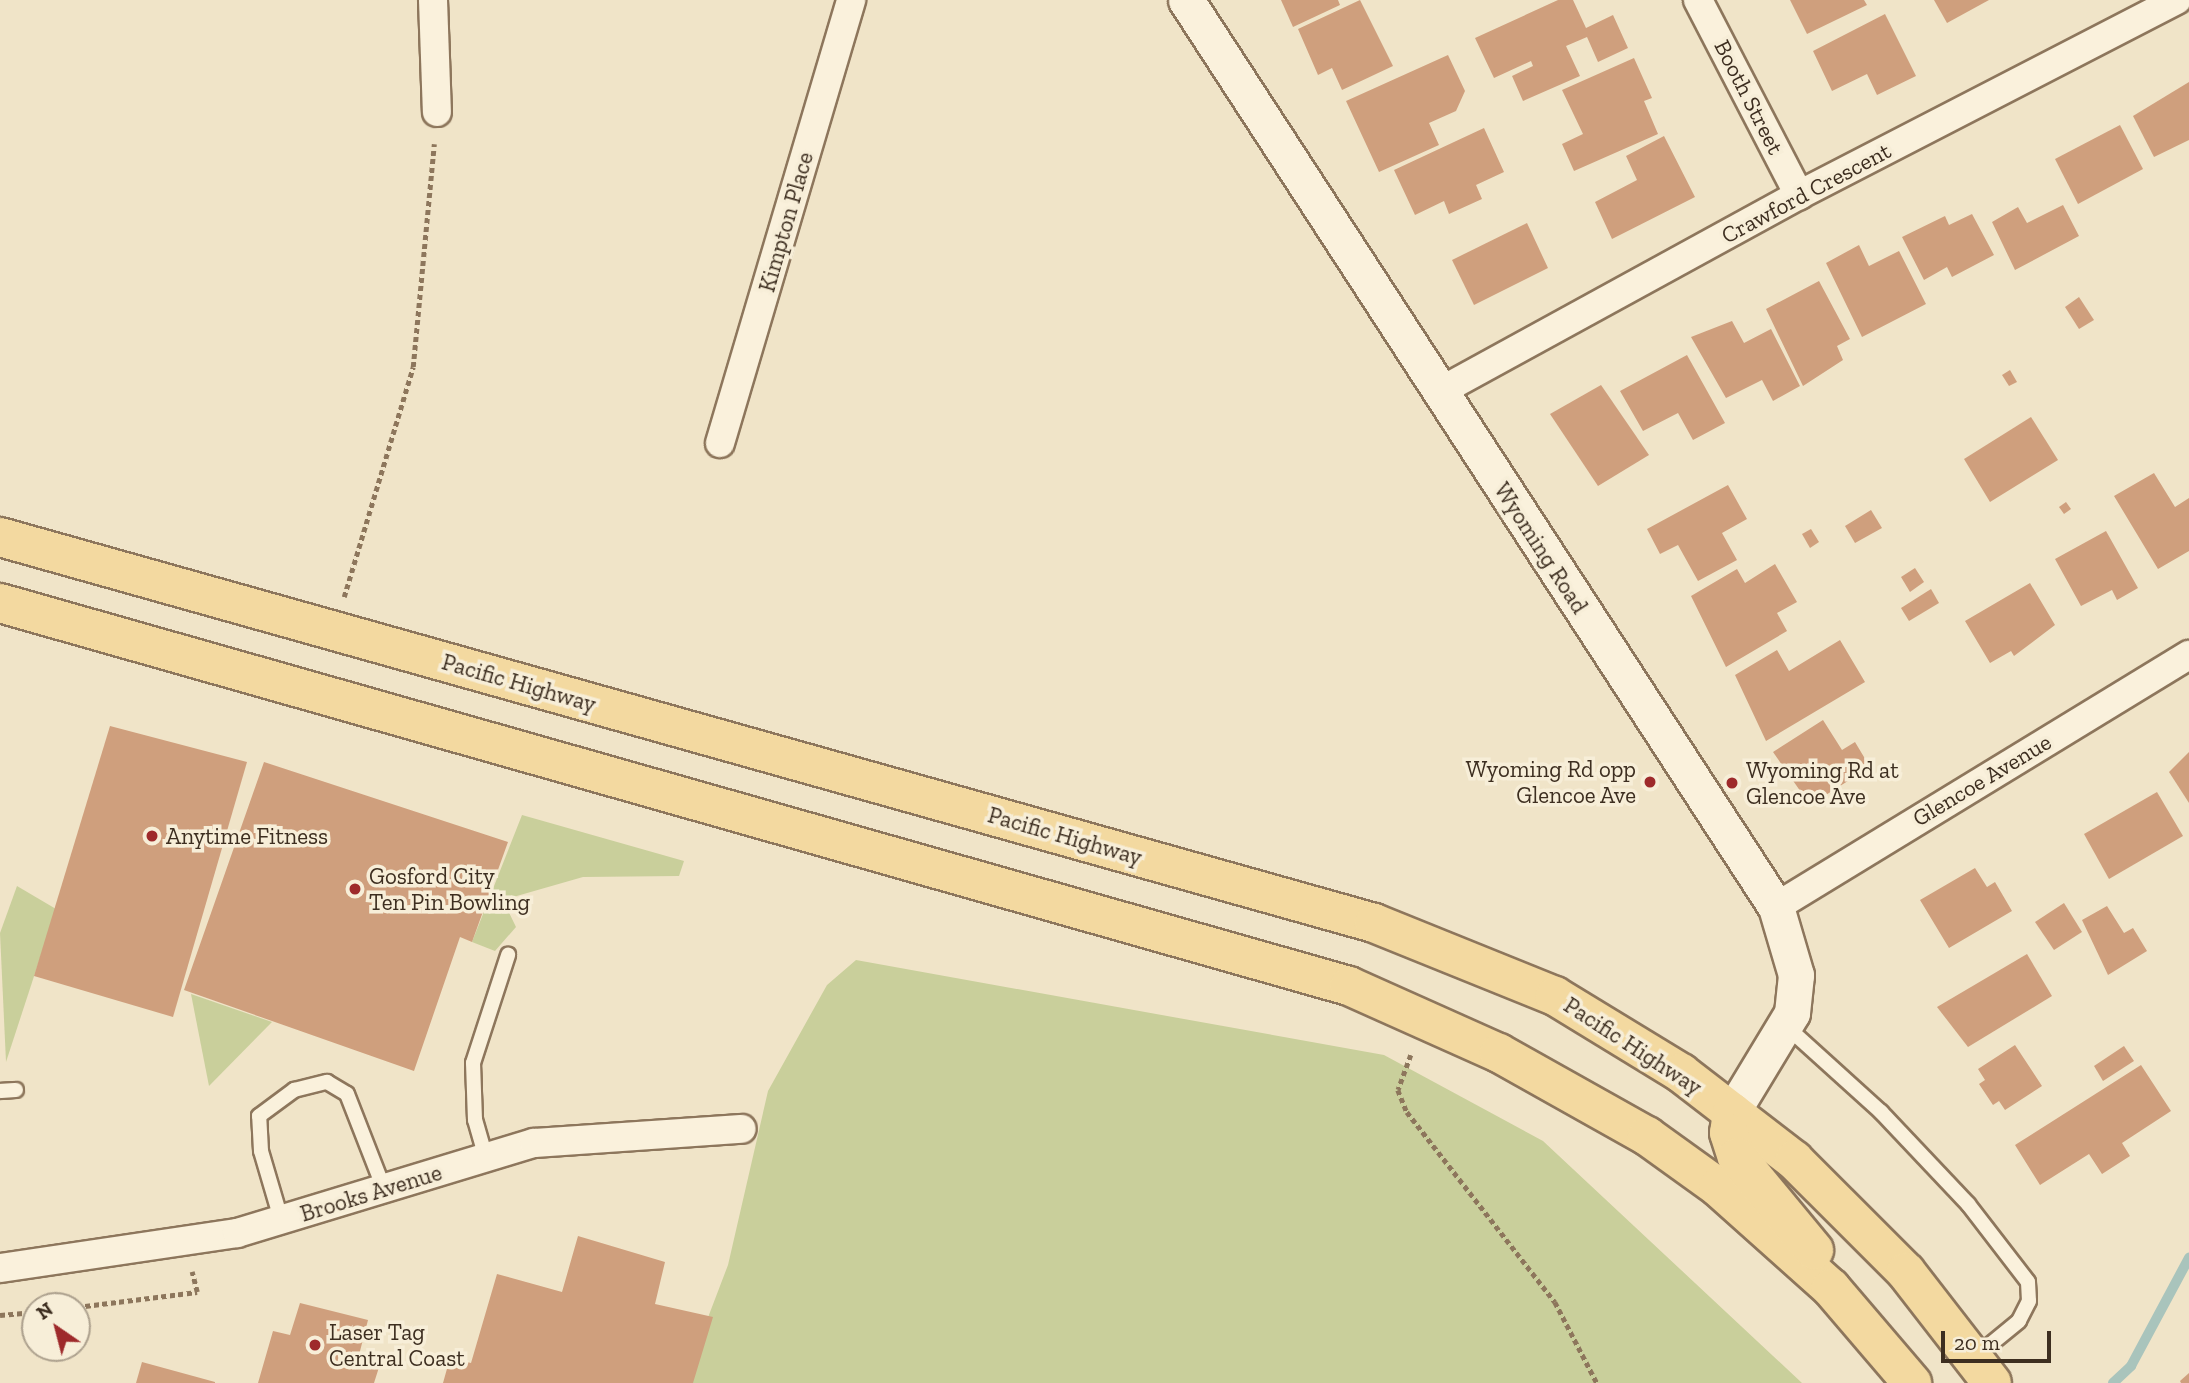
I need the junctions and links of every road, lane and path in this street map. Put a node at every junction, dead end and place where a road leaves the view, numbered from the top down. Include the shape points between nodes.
1 (433, 0) edge
2 (851, 0) edge
3 (1186, 0) edge
4 (1698, 0) edge
5 (2176, 0) edge
6 (436, 112) joint
7 (1799, 195) junction
8 (1439, 392) junction
9 (720, 443) dead end
10 (0, 537) edge
11 (0, 603) edge
12 (334, 631) junction
13 (2189, 654) edge
14 (1776, 907) junction
15 (508, 955) dead end
16 (1787, 1027) junction
17 (1411, 1054) dead end
18 (16, 1090) dead end
19 (0, 1091) edge
20 (1732, 1112) junction
21 (742, 1129) dead end
22 (486, 1158) junction
23 (384, 1189) junction
24 (281, 1219) junction
25 (184, 1244) junction
26 (0, 1268) edge
27 (1831, 1288) junction
28 (91, 1305) edge
29 (21, 1313) edge
30 (0, 1315) edge
31 (1983, 1370) edge
32 (1597, 1383) edge
33 (1912, 1383) edge

1 - 6 street
2 - 9 street, Kimpton Place
3 - 8 street, Wyoming Road
4 - 7 street, Booth Street
5 - 7 street, Crawford Crescent
6 - 12 path via 413,367
7 - 8 street, Crawford Crescent
8 - 14 street, Wyoming Road
10 - 12 main road, Pacific Highway
11 - 27 main road via 1349,986 1499,1053 1647,1136 1718,1187
12 - 20 main road, Pacific Highway via 1374,923 1555,996 1626,1035
13 - 14 street, Glencoe Avenue
14 - 16 street, Wyoming Road via 1796,975
15 - 22 lane via 473,1063 475,1120
16 - 20 street, Wyoming Road
16 - 31 lane via 1959,1194 2028,1282 2020,1321
17 - 32 path via 1398,1090 1407,1112 1555,1302
18 - 19 lane
20 - 27 main road via 1729,1133 1737,1157 1808,1240
20 - 31 main road, Pacific Highway via 1833,1195
21 - 22 street, Brooks Avenue via 534,1143
22 - 23 street, Brooks Avenue
23 - 24 street, Brooks Avenue
23 - 24 lane via 346,1094 327,1082 294,1090 259,1116 261,1151
24 - 25 street, Brooks Avenue
25 - 26 street, Brooks Avenue
25 - 28 path via 197,1293
27 - 33 main road
29 - 30 path

